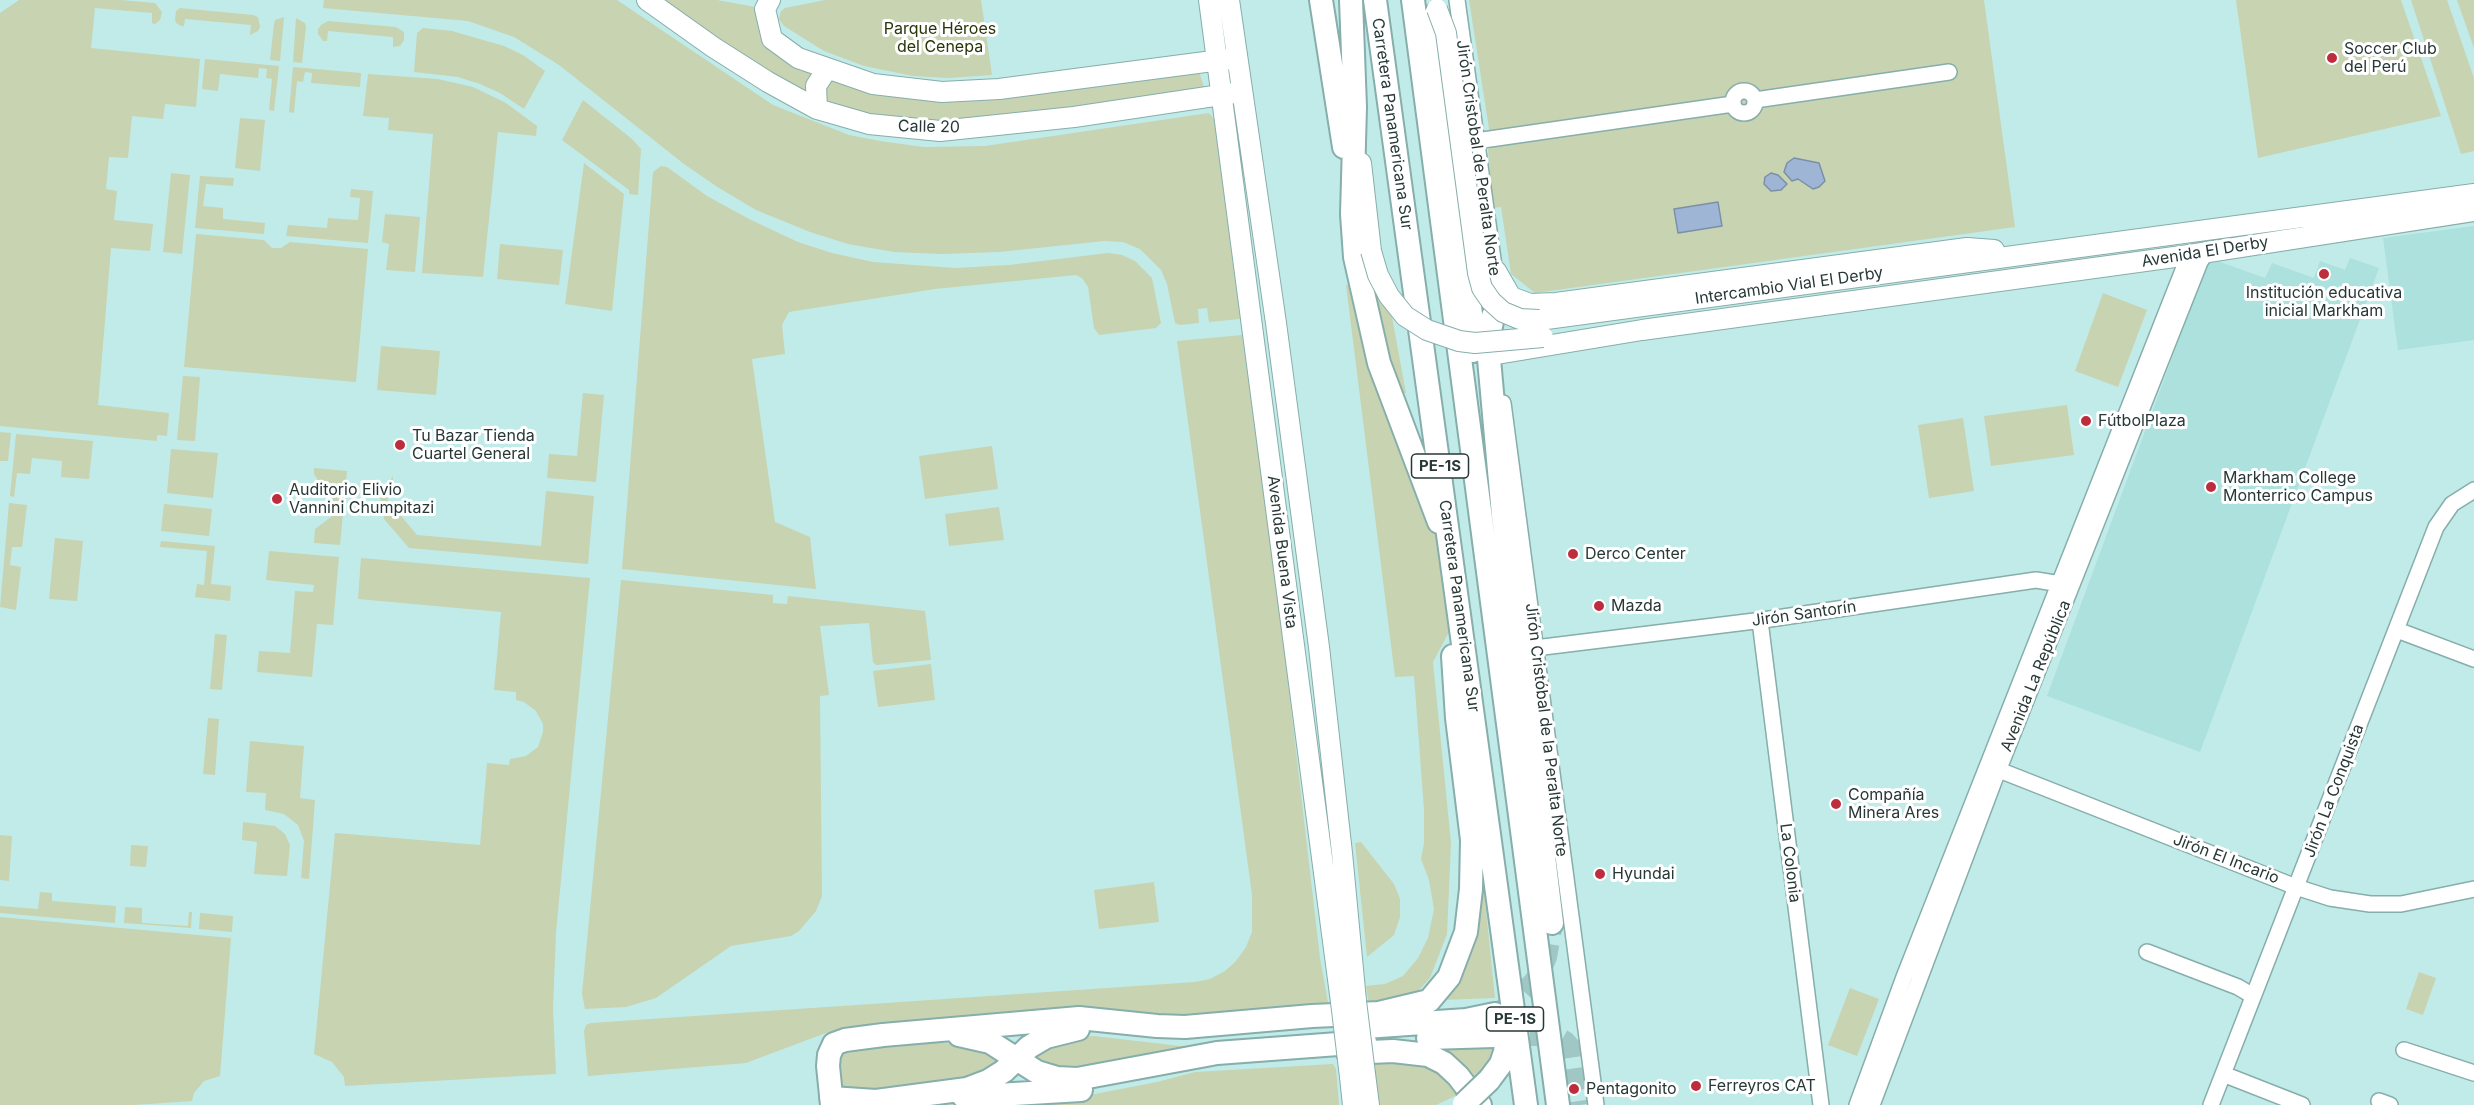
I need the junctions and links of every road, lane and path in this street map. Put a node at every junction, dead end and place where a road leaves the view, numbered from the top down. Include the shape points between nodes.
1 (646, 0) edge
2 (770, 0) edge
3 (1209, 0) edge
4 (1229, 0) edge
5 (1321, 0) edge
6 (1351, 0) edge
7 (1375, 0) edge
8 (1413, 0) edge
9 (1443, 3) edge
10 (1238, 58) junction
11 (1217, 61) junction
12 (830, 69) junction
13 (1949, 72) dead end
14 (1243, 92) junction
15 (1222, 95) junction
16 (1355, 106) junction
17 (817, 109) junction
18 (1476, 141) junction
19 (2474, 194) edge
20 (1352, 199) junction
21 (2474, 211) edge
22 (2038, 253) junction
23 (2198, 253) junction
24 (1496, 271) junction
25 (1935, 291) junction
26 (1493, 316) junction
27 (1541, 328) junction
28 (1497, 354) junction
29 (1470, 427) junction
30 (2474, 490) edge
31 (1452, 551) junction
32 (2066, 584) junction
33 (1461, 620) junction
34 (1760, 621) junction
35 (2397, 630) junction
36 (1535, 648) junction
37 (2474, 659) edge
38 (1327, 719) junction
39 (1304, 720) junction
40 (1992, 770) junction
41 (2296, 887) junction
42 (2474, 889) edge
43 (1552, 923) tunnel mouth
44 (1503, 932) junction
45 (2147, 952) dead end
46 (2253, 996) junction
47 (1348, 1002) junction
48 (883, 1035) junction
49 (2404, 1050) dead end
50 (1016, 1059) junction
51 (2474, 1073) edge
52 (2223, 1074) junction
53 (1357, 1076) junction
54 (900, 1098) junction
55 (832, 1101) edge
56 (875, 1103) edge
57 (1353, 1105) edge
58 (1369, 1105) edge
59 (1468, 1105) edge
60 (1526, 1105) edge
61 (1558, 1105) edge
62 (1596, 1105) edge
63 (1821, 1105) edge
64 (1857, 1105) edge
65 (1872, 1105) edge
66 (2211, 1105) edge
67 (2302, 1105) edge

1 - 17 main road, Calle 20 via 747,69
2 - 12 main road via 765,9 772,39 798,58
3 - 11 main road, Avenida Buena Vista
4 - 10 main road, Avenida Buena Vista
5 - 20 highway
6 - 16 highway
7 - 31 highway, Carretera Panamericana Sur / PE-1S
8 - 29 highway, Carretera Panamericana Sur / PE-1S
9 - 18 street, Jirón Cristobal de Peralta Norte
9 - 27 main road, bridge via 1482,288 1503,312
9 - 29 highway via 1435,24 1471,314 1476,389
10 - 11 main road
10 - 14 main road, Avenida Buena Vista
11 - 12 main road via 999,89 942,92 873,84
11 - 15 main road, Avenida Buena Vista
12 - 17 main road via 816,86
13 - 18 street via 1755,100 1752,94 1742,92 1733,104
14 - 15 main road, Calle 20
14 - 38 main road, Avenida Buena Vista
15 - 17 main road, Calle 20 via 1074,117 940,131 869,124
15 - 39 main road, Avenida Buena Vista
16 - 20 highway
16 - 27 main road, bridge via 1371,251 1378,275 1405,316 1444,337 1475,343
18 - 24 street, Jirón Cristobal de Peralta Norte
19 - 22 main road, Avenida El Derby
20 - 31 highway via 1355,256 1379,363
21 - 23 main road, Avenida El Derby
22 - 24 main road via 1967,248 1530,304 1511,297
22 - 27 main road, Intercambio Vial El Derby
23 - 25 main road, Avenida El Derby
23 - 32 street, Avenida La República via 2196,273
24 - 26 street, Jirón Cristobal de Peralta Norte
25 - 27 main road via 1879,288
25 - 28 main road
26 - 28 street, Jirón Cristobal de Peralta Norte
26 - 43 highway via 1489,359 1502,505
28 - 36 street, Jirón Cristóbal de la Peralta Norte
29 - 61 highway, Carretera Panamericana Sur / PE-1S
30 - 35 street, Jirón La Conquista via 2452,504 2440,519
31 - 33 highway, Carretera Panamericana Sur / PE-1S
32 - 34 street, Jirón Santorín via 2036,580
32 - 40 street, Avenida La República
33 - 44 highway, Carretera Panamericana Sur / PE-1S
33 - 48 highway via 1452,660 1472,840 1471,889 1466,932 1449,977 1429,1001 1378,1013 1185,1027 1079,1018
34 - 36 street, Jirón Santorín
34 - 63 street, La Colonia
35 - 37 street
35 - 41 street, Jirón La Conquista
36 - 62 street, Jirón Cristóbal de la Peralta Norte
38 - 39 main road
38 - 47 main road, Avenida Buena Vista
39 - 47 main road, Avenida Buena Vista
40 - 41 street, Jirón El Incario
40 - 64 street, Avenida La República
40 - 65 street, Avenida La República
41 - 42 street, Jirón El Incario via 2330,898 2385,905
41 - 46 street, Jirón La Conquista
44 - 59 highway, bridge via 1510,1005 1505,1052 1501,1065
44 - 60 highway, Carretera Panamericana Sur / PE-1S
45 - 46 street
46 - 52 street, Jirón La Conquista
47 - 53 main road, Avenida Buena Vista, bridge
48 - 50 highway via 975,1037
48 - 55 highway via 834,1044 828,1066
49 - 51 street
50 - 50 highway via 1046,1037 1069,1029 1212,1037 1452,1022 1494,1025 1217,1053 1077,1079 1037,1072
50 - 54 highway via 988,1082 967,1089
52 - 66 street, Jirón La Conquista
52 - 67 street
53 - 57 main road, Avenida Buena Vista
53 - 58 main road, Avenida Buena Vista
54 - 56 highway
54 - 59 highway via 1080,1090 1195,1067 1394,1051 1420,1053 1444,1063 1467,1085
55 - 56 highway

